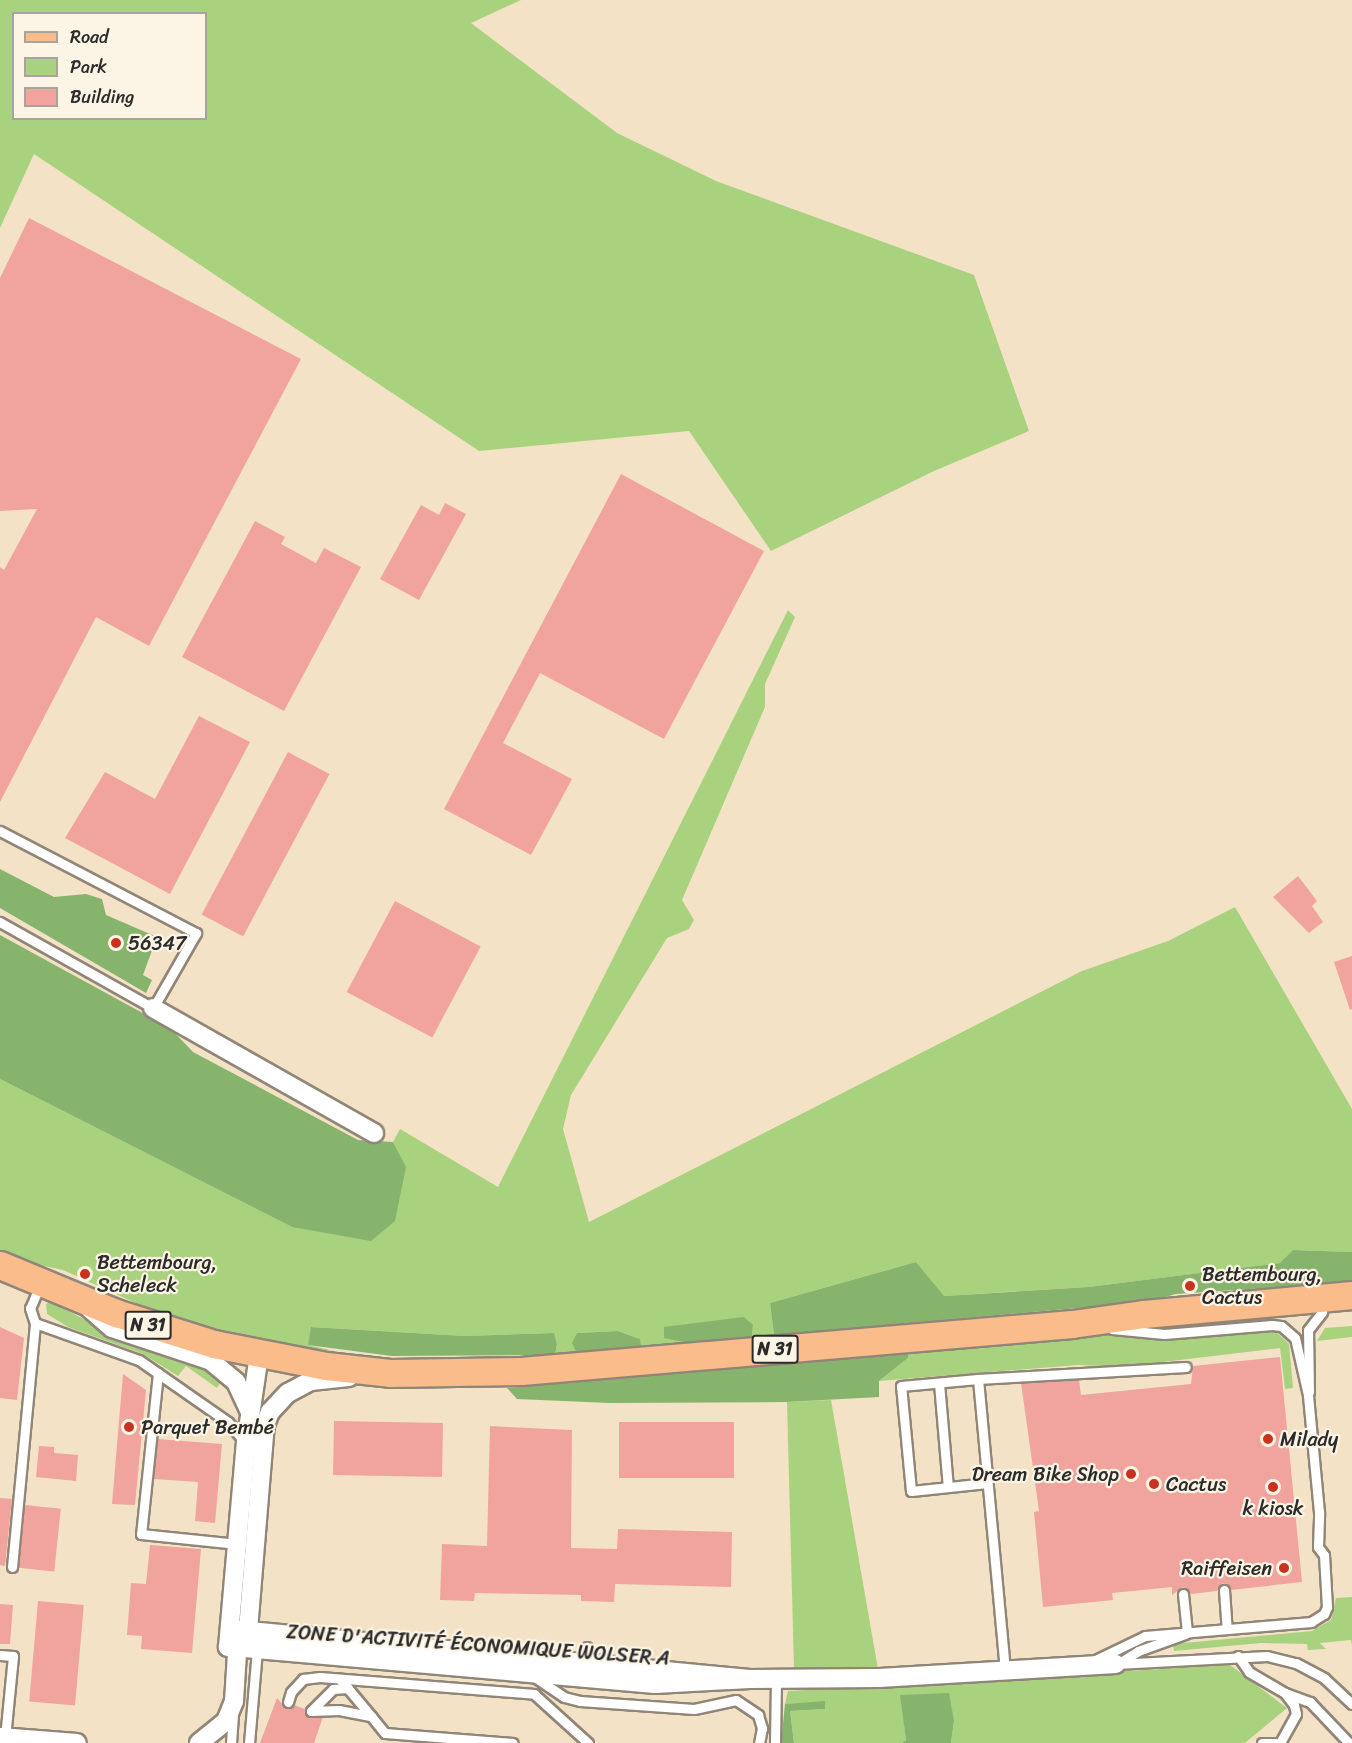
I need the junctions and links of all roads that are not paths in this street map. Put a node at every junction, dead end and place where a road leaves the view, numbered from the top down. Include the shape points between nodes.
1 (0, 831) edge
2 (0, 922) edge
3 (153, 1008) junction
4 (374, 1133) dead end
5 (0, 1265) edge
6 (41, 1283) junction
7 (1352, 1295) edge
8 (76, 1298) junction
9 (1352, 1302) edge
10 (1352, 1310) edge
11 (1322, 1312) junction
12 (35, 1323) junction
13 (1072, 1324) junction
14 (263, 1355) junction
15 (1186, 1367) dead end
16 (158, 1373) junction
17 (390, 1373) junction
18 (978, 1379) junction
19 (939, 1383) junction
20 (1308, 1395) junction
21 (250, 1412) junction
22 (246, 1443) junction
23 (987, 1483) junction
24 (948, 1487) junction
25 (237, 1544) junction
26 (12, 1567) dead end
27 (1224, 1590) dead end
28 (1183, 1594) dead end
29 (1227, 1629) junction
30 (1187, 1633) junction
31 (241, 1636) junction
32 (257, 1650) junction
33 (455, 1651) junction
34 (0, 1654) edge
35 (1238, 1656) junction
36 (586, 1662) junction
37 (1116, 1664) junction
38 (1081, 1667) junction
39 (1005, 1670) junction
40 (526, 1672) junction
41 (340, 1679) junction
42 (776, 1680) junction
43 (348, 1688) junction
44 (1285, 1693) junction
45 (234, 1701) junction
46 (288, 1702) dead end
47 (1352, 1704) edge
48 (371, 1716) junction
49 (2, 1737) edge
50 (77, 1743) edge
51 (199, 1743) edge
52 (231, 1743) edge
53 (249, 1743) edge
54 (513, 1743) edge
55 (588, 1743) edge
56 (759, 1743) edge
57 (775, 1743) edge
58 (1262, 1743) edge
59 (1275, 1743) edge
60 (1280, 1743) edge
61 (1349, 1743) edge

1 - 3 lane via 196,933
2 - 3 lane
3 - 4 street
5 - 6 main road, N 31
6 - 8 main road, N 31
6 - 12 lane via 30,1308
7 - 13 main road, N 31
8 - 14 main road, N 31 via 153,1326
8 - 21 street via 112,1328 211,1361 236,1382
9 - 11 main road via 1332,1305
10 - 11 main road, N 31
11 - 13 main road, N 31 via 1164,1326
11 - 20 lane, ZONE D'ACTIVITÉ ÉCONOMIQUE WOLSER A via 1308,1330
12 - 16 lane via 139,1360
12 - 26 lane
13 - 17 main road, N 31 via 521,1371
13 - 20 lane, ZONE D'ACTIVITÉ ÉCONOMIQUE WOLSER A via 1164,1334 1281,1326 1299,1346
14 - 17 main road, N 31
14 - 21 street
14 - 31 street
15 - 18 lane
16 - 22 lane via 228,1422
16 - 25 lane via 141,1534
17 - 31 street via 311,1381 288,1393 270,1412 265,1425
18 - 19 lane
18 - 23 lane
19 - 24 lane
19 - 24 lane via 901,1386 911,1491
20 - 29 lane, ZONE D'ACTIVITÉ ÉCONOMIQUE WOLSER A via 1319,1512 1318,1547 1324,1555 1328,1607 1318,1619
21 - 22 street
22 - 25 street
23 - 24 lane
23 - 39 lane
25 - 31 street via 228,1647
27 - 29 lane
28 - 30 lane
29 - 30 lane, ZONE D'ACTIVITÉ ÉCONOMIQUE WOLSER A
30 - 37 lane, ZONE D'ACTIVITÉ ÉCONOMIQUE WOLSER A via 1138,1651
30 - 38 lane, ZONE D'ACTIVITÉ ÉCONOMIQUE WOLSER A via 1144,1636
31 - 32 street, ZONE D'ACTIVITÉ ÉCONOMIQUE WOLSER A
31 - 33 street, ZONE D'ACTIVITÉ ÉCONOMIQUE WOLSER A
31 - 45 street
32 - 33 street, ZONE D'ACTIVITÉ ÉCONOMIQUE WOLSER A
32 - 53 lane
33 - 36 street, ZONE D'ACTIVITÉ ÉCONOMIQUE WOLSER A
33 - 40 street, ZONE D'ACTIVITÉ ÉCONOMIQUE WOLSER A
34 - 49 lane via 13,1656
35 - 37 lane, ZONE D'ACTIVITÉ ÉCONOMIQUE WOLSER A
35 - 44 lane via 1249,1672
35 - 47 lane, ZONE D'ACTIVITÉ ÉCONOMIQUE WOLSER A via 1267,1656 1296,1663 1324,1678
36 - 40 street, ZONE D'ACTIVITÉ ÉCONOMIQUE WOLSER A
36 - 42 street, ZONE D'ACTIVITÉ ÉCONOMIQUE WOLSER A via 655,1684
37 - 38 street, ZONE D'ACTIVITÉ ÉCONOMIQUE WOLSER A
38 - 39 street, ZONE D'ACTIVITÉ ÉCONOMIQUE WOLSER A
39 - 42 street, ZONE D'ACTIVITÉ ÉCONOMIQUE WOLSER A
40 - 56 lane via 564,1697 580,1701 694,1709 736,1700 758,1715 762,1728
41 - 43 lane
41 - 46 lane via 303,1679
41 - 55 lane via 534,1694
42 - 57 lane
43 - 48 lane
43 - 48 lane via 333,1689 311,1711 339,1710
44 - 60 lane via 1296,1714
44 - 61 lane via 1310,1702
45 - 51 street via 226,1721
45 - 52 lane
48 - 54 lane via 385,1732
49 - 50 street
58 - 59 lane

